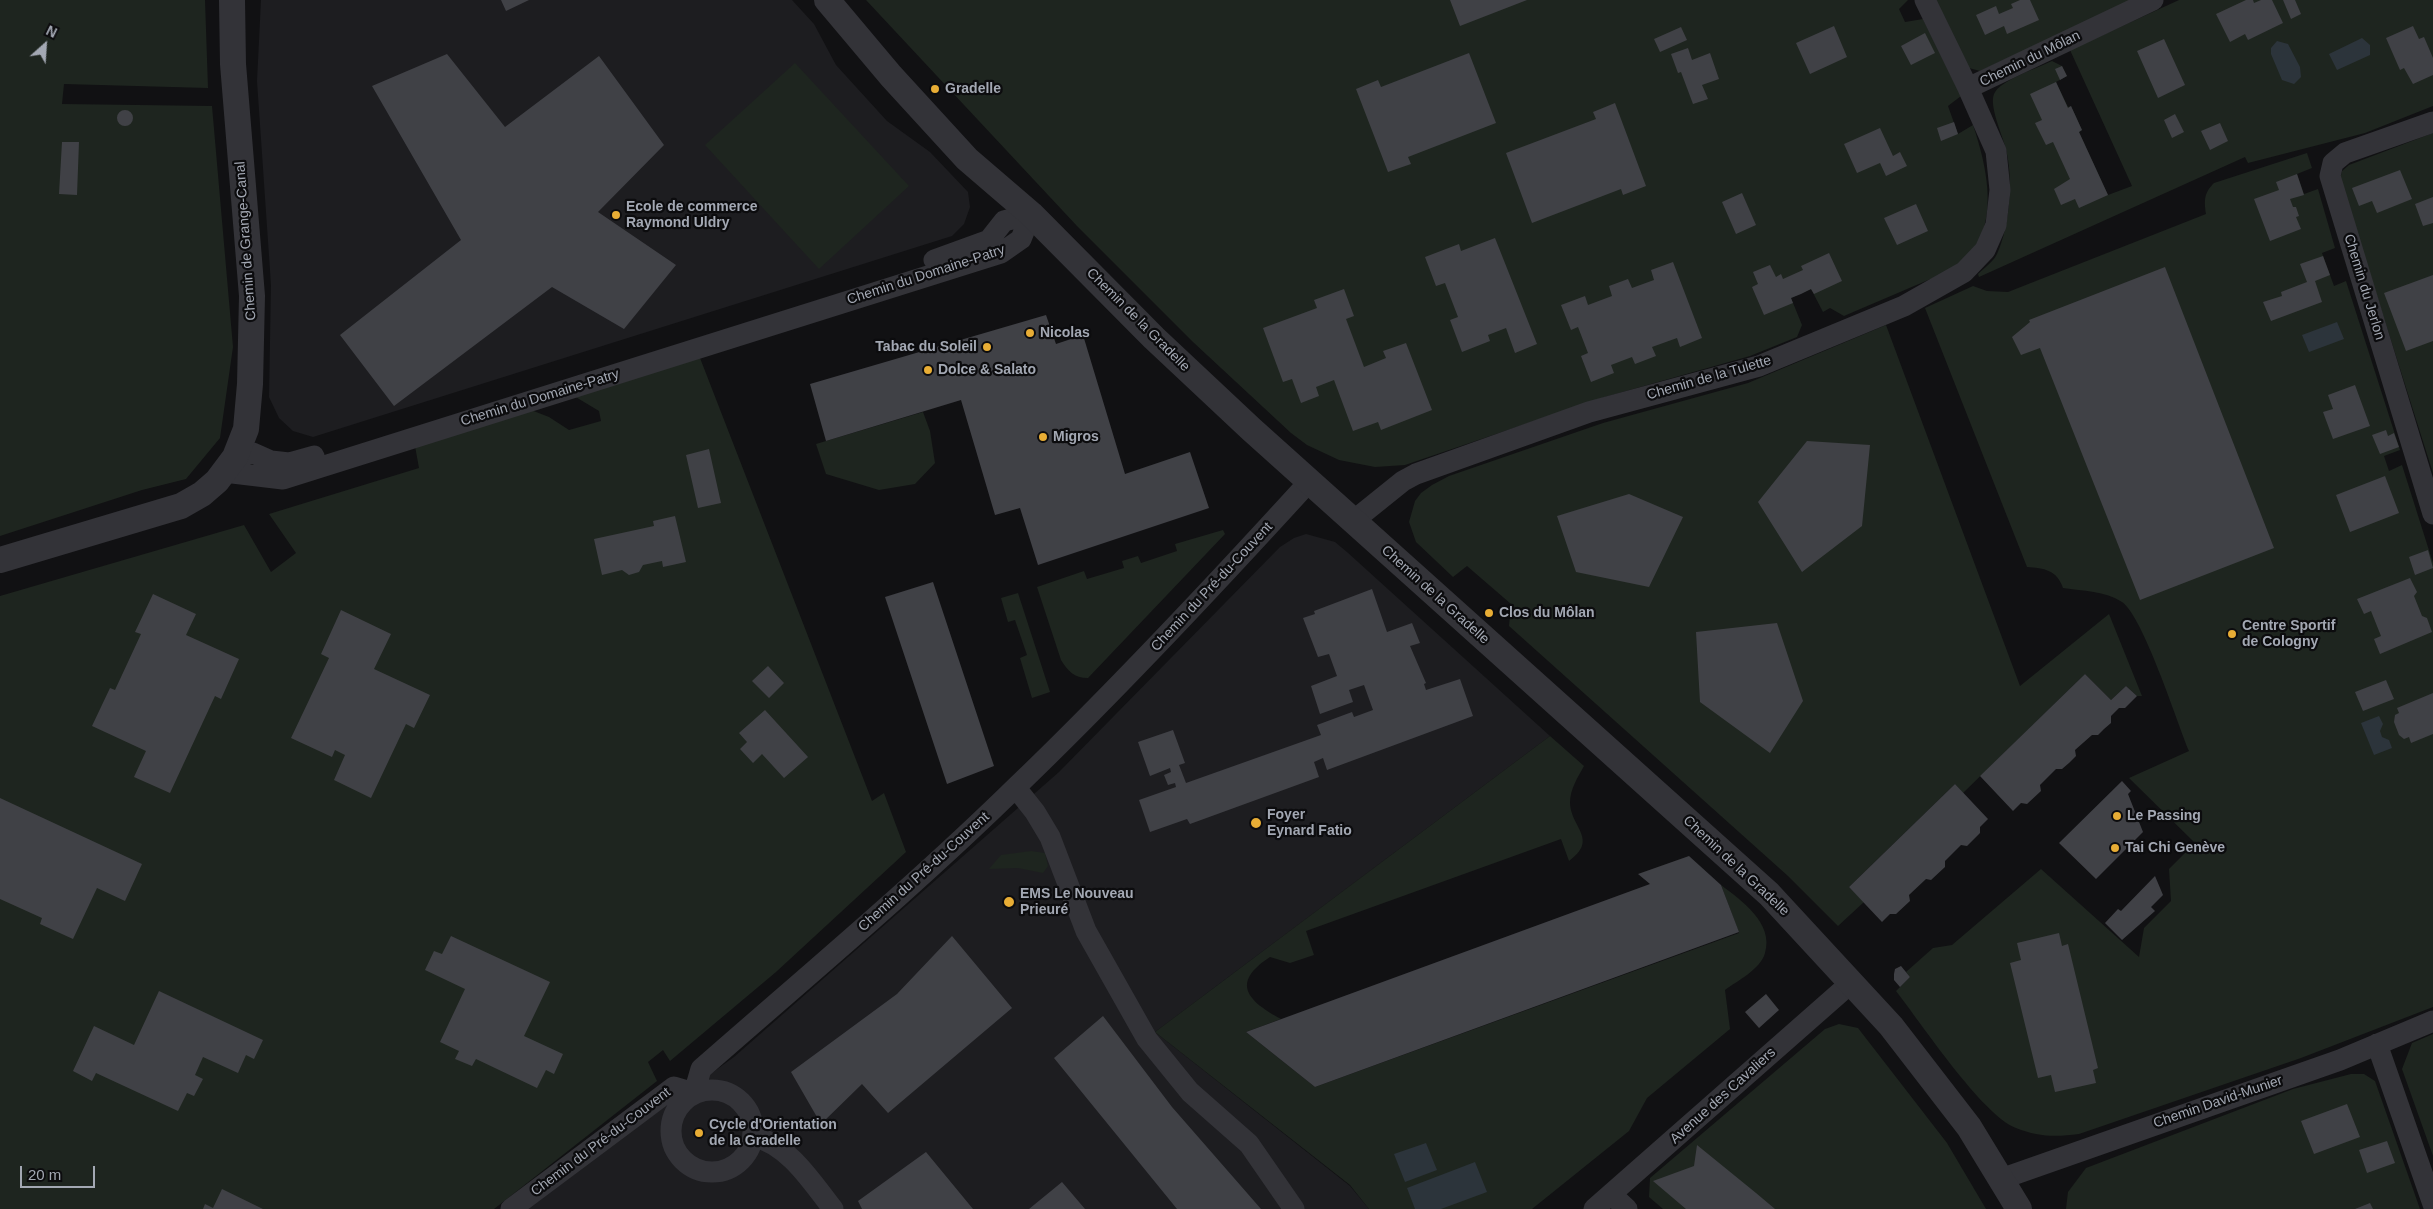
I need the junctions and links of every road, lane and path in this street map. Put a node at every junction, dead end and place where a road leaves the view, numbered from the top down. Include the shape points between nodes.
1 (232, 0) edge
2 (827, 0) edge
3 (1924, 0) edge
4 (2153, 0) edge
5 (1968, 88) junction
6 (2433, 122) edge
7 (1031, 214) junction
8 (230, 465) junction
9 (1308, 483) junction
10 (2433, 514) edge
11 (1352, 522) junction
12 (0, 560) edge
13 (1016, 788) junction
14 (1852, 982) junction
15 (2433, 1020) edge
16 (2377, 1044) junction
17 (694, 1093) junction
18 (753, 1136) junction
19 (2001, 1179) junction
20 (1612, 1194) junction
21 (2433, 1204) edge
22 (511, 1209) edge
23 (833, 1209) edge
24 (1294, 1209) edge
25 (1594, 1209) edge
26 (1628, 1209) edge
27 (2019, 1209) edge

1 - 8 street, Chemin de Grange-Canal via 232,64 252,296 246,429
2 - 7 street, Chemin de la Gradelle via 890,76 967,159
3 - 5 street, Chemin du Môlan
4 - 5 street, Chemin du Môlan
5 - 11 street, Chemin de la Tulette via 1996,151 2000,190 1996,225 1985,250 1964,272 1904,306 1759,366 1589,412 1416,474
6 - 10 street, Chemin du Jerlon via 2345,153 2333,164 2330,176
7 - 8 street, Chemin du Domaine-Patry via 1004,221 989,240 890,275 317,455 289,463 271,461 253,453
7 - 8 street, Chemin du Domaine-Patry via 1021,239 1001,253 283,479
7 - 9 street, Chemin de la Gradelle via 1154,338
8 - 12 street, Chemin de Grange-Canal via 202,494 180,506
9 - 11 street, Chemin de la Gradelle
9 - 13 street, Chemin du Pré-du-Couvent via 1236,563
11 - 14 street, Chemin de la Gradelle via 1702,832 1768,894
13 - 17 street, Chemin du Pré-du-Couvent via 701,1070
13 - 24 street via 1050,837 1086,931 1147,1039 1190,1092 1249,1144
14 - 19 street, Chemin de la Gradelle via 1891,1026 1969,1127
14 - 20 street, Avenue des Cavaliers
15 - 16 street, Chemin David-Munier
16 - 19 street, Chemin David-Munier via 2340,1060
16 - 21 street
17 - 18 street via 722,1091 735,1097 752,1119
17 - 18 street via 683,1101 670,1125 676,1153 685,1163 697,1170 723,1172 744,1158
17 - 22 street, Chemin du Pré-du-Couvent via 674,1087
18 - 23 street via 765,1139 784,1151
19 - 27 street, Chemin de la Gradelle
20 - 25 street, Avenue des Cavaliers
20 - 26 street

